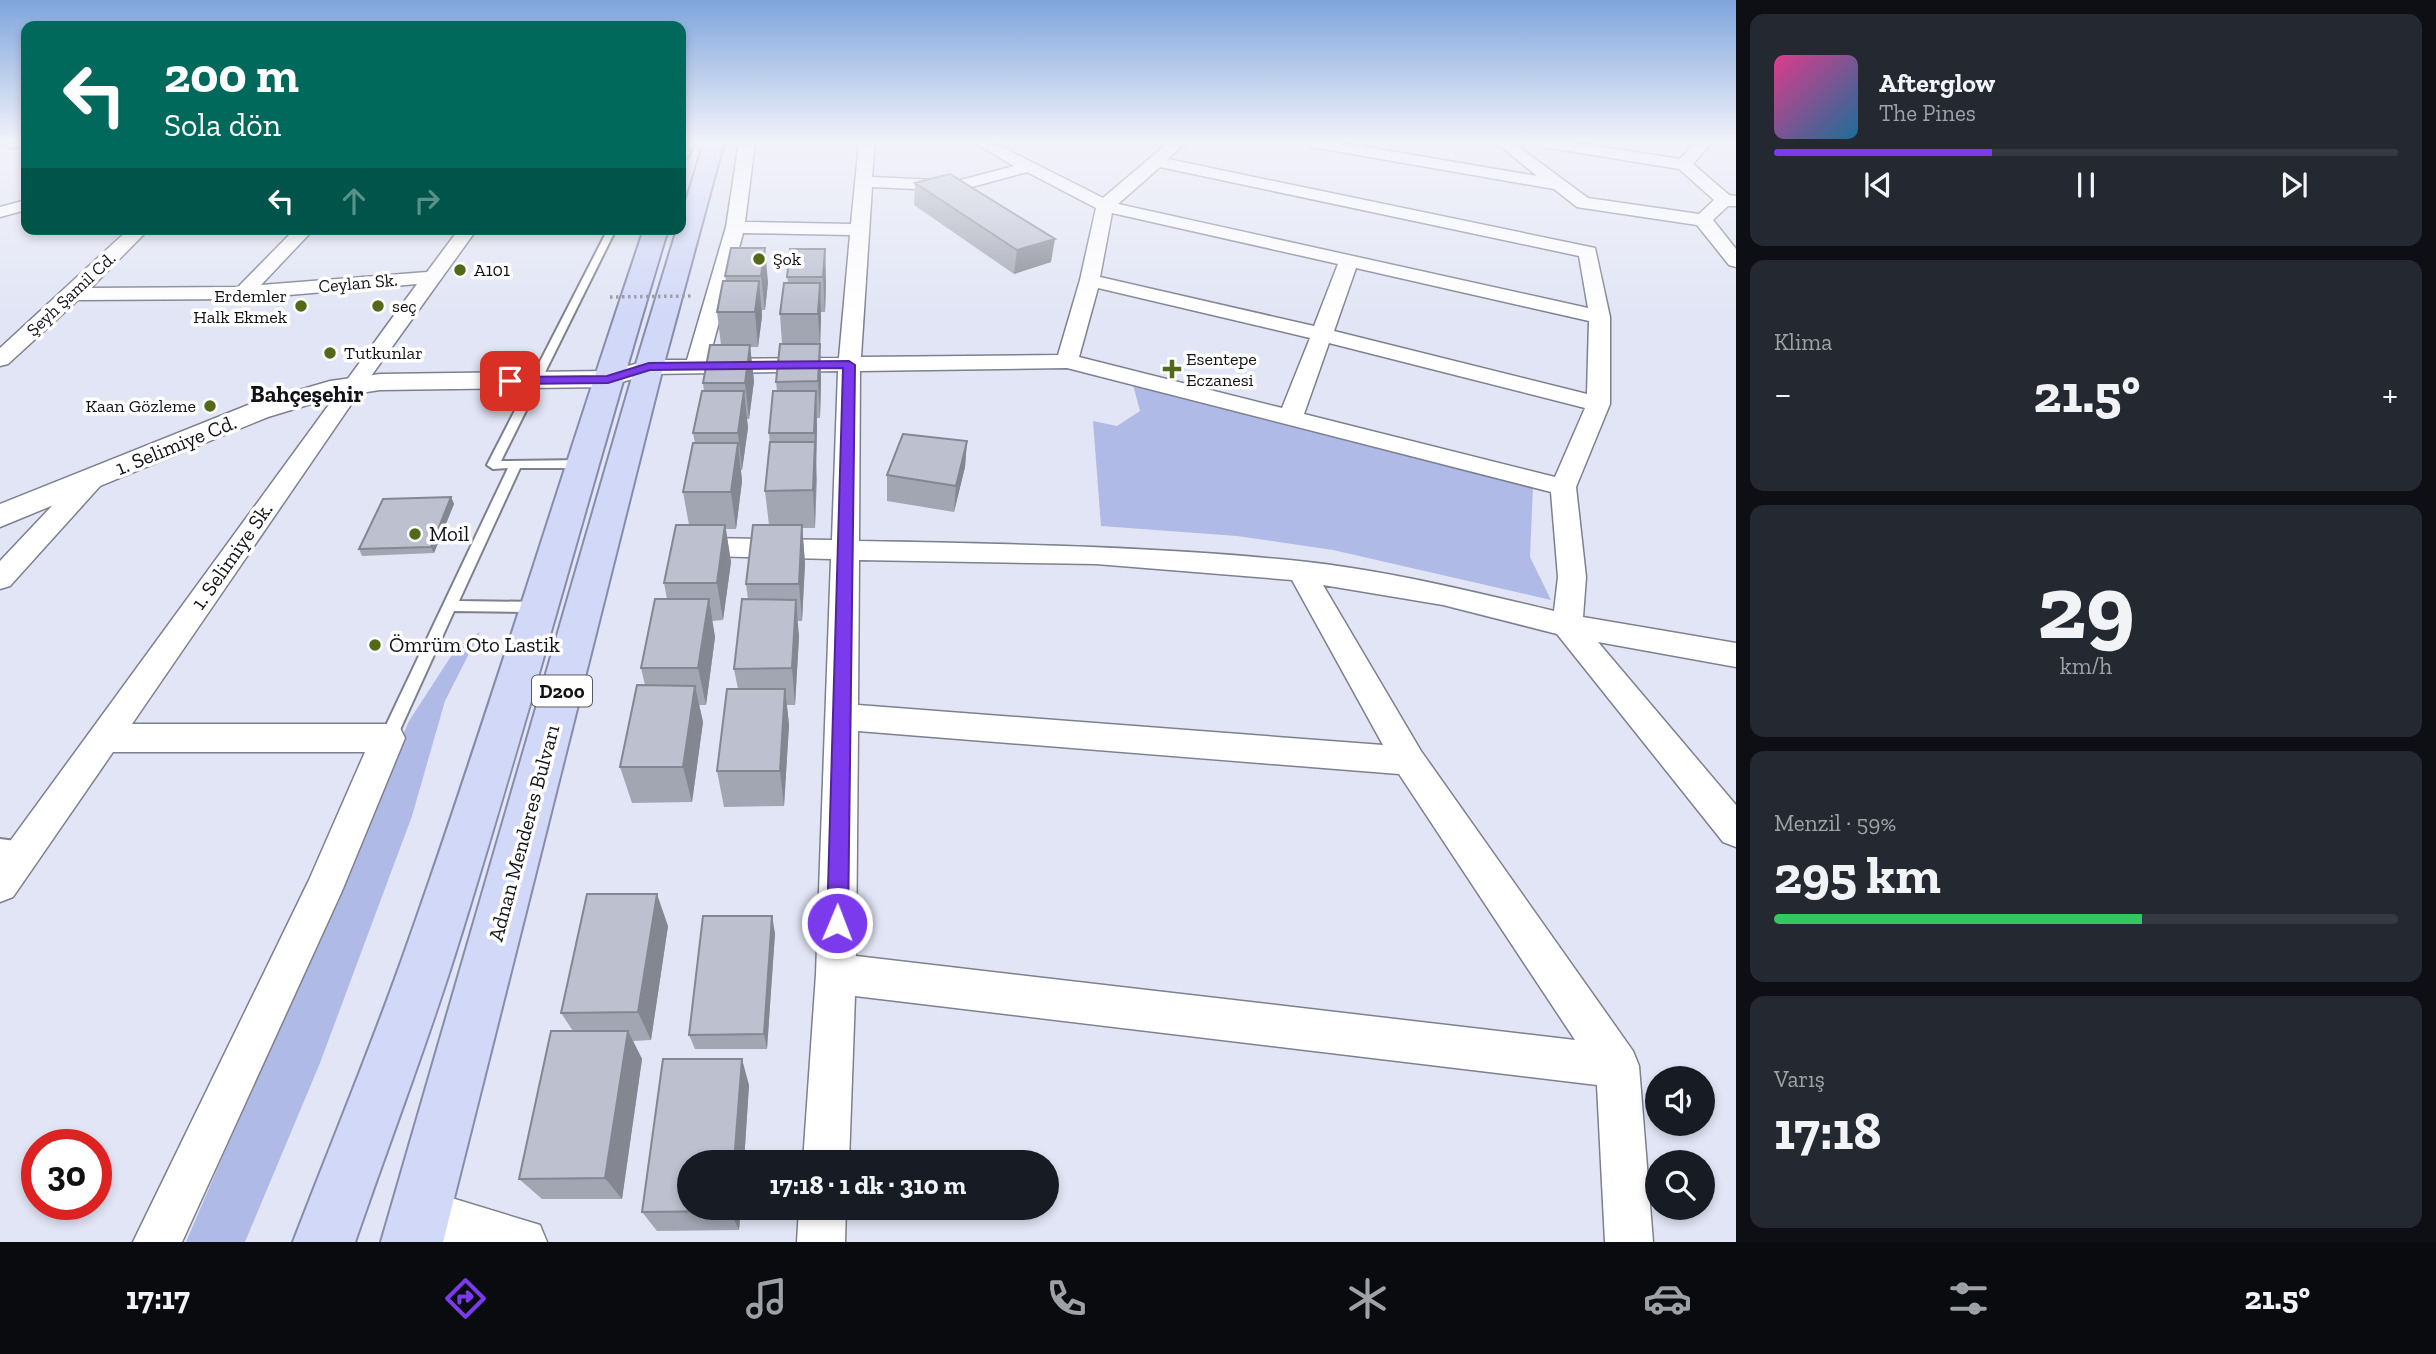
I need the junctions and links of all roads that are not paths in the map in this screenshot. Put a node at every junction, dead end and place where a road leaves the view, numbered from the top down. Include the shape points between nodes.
1 (697, 200) edge
2 (739, 200) edge
3 (863, 200) edge
4 (1094, 200) edge
5 (1112, 200) edge
6 (1341, 200) edge
7 (1579, 200) edge
8 (1730, 200) edge
9 (1583, 203) junction
10 (21, 206) edge
11 (1105, 206) junction
12 (0, 212) edge
13 (1703, 220) junction
14 (735, 227) junction
15 (860, 230) junction
16 (134, 235) edge
17 (299, 235) edge
18 (464, 235) edge
19 (609, 235) edge
20 (654, 235) edge
21 (1588, 252) junction
22 (1349, 261) junction
23 (1736, 261) edge
24 (433, 277) junction
25 (1090, 280) junction
26 (243, 292) junction
27 (73, 294) junction
28 (1600, 317) junction
29 (1321, 334) junction
30 (0, 359) edge
31 (1067, 361) junction
32 (849, 365) junction
33 (649, 367) junction
34 (696, 367) junction
35 (608, 379) junction
36 (536, 380) junction
37 (352, 386) junction
38 (1598, 404) junction
39 (1291, 417) junction
40 (585, 464) junction
41 (516, 465) junction
42 (92, 479) junction
43 (1563, 487) junction
44 (0, 516) edge
45 (707, 547) edge
46 (845, 551) junction
47 (1301, 571) junction
48 (0, 579) edge
49 (450, 606) junction
50 (540, 607) junction
51 (1567, 625) junction
52 (1736, 655) edge
53 (842, 717) junction
54 (103, 738) junction
55 (388, 738) junction
56 (1409, 761) junction
57 (1736, 831) edge
58 (13, 847) edge
59 (0, 886) edge
60 (836, 974) junction
61 (1618, 1066) junction
62 (827, 1150) edge
63 (822, 1220) edge
64 (417, 1228) edge
65 (157, 1242) edge
66 (324, 1242) edge
67 (523, 1242) edge
68 (821, 1242) edge
69 (1629, 1242) edge

1 - 33 highway, Adnan Menderes Bulvarı / D200
2 - 14 street
3 - 15 street
4 - 11 street
5 - 11 street
6 - 21 street
7 - 9 street
8 - 13 street
9 - 13 street
9 - 21 street
10 - 12 street
11 - 22 street
11 - 25 street
13 - 23 street
14 - 15 street
14 - 34 street
15 - 32 street
16 - 27 street, Şeyh Şamil Cd.
17 - 26 street
18 - 24 street, 1. Selimiye Sk.
19 - 36 lane
20 - 35 highway, D200
21 - 28 street
22 - 28 street
22 - 29 street
24 - 26 street, Ceylan Sk.
24 - 37 street, 1. Selimiye Sk.
25 - 29 street
25 - 31 street
26 - 27 street, Ceylan Sk.
27 - 30 street, Şeyh Şamil Cd.
28 - 38 street
29 - 38 street
29 - 39 street
31 - 32 street
31 - 39 street
32 - 34 street
32 - 46 street
33 - 34 street
33 - 35 street
33 - 64 highway, Adnan Menderes Bulvarı / D200
35 - 36 street, 1. Selimiye Cd.
35 - 40 highway, D200
36 - 37 street, 1. Selimiye Cd.
36 - 41 lane via 493,465
37 - 42 street, 1. Selimiye Cd. via 258,411
37 - 54 street, 1. Selimiye Sk.
38 - 43 street
39 - 43 street
40 - 41 lane
40 - 50 highway, D200
41 - 49 lane
42 - 44 street, 1. Selimiye Cd.
42 - 48 street
43 - 51 street via 1572,577
45 - 46 street
46 - 47 street via 1096,555
46 - 53 street
47 - 51 street via 1443,594
47 - 56 street
49 - 50 lane
49 - 55 lane
50 - 66 highway, D200 via 432,947
51 - 52 street
51 - 57 street
53 - 56 street
53 - 60 street
54 - 55 street
54 - 58 street, 1. Selimiye Sk.
55 - 65 street via 323,891
56 - 61 street
58 - 59 street, 1. Selimiye Sk.
60 - 61 street
60 - 62 street
61 - 69 street
63 - 68 street
64 - 67 street

